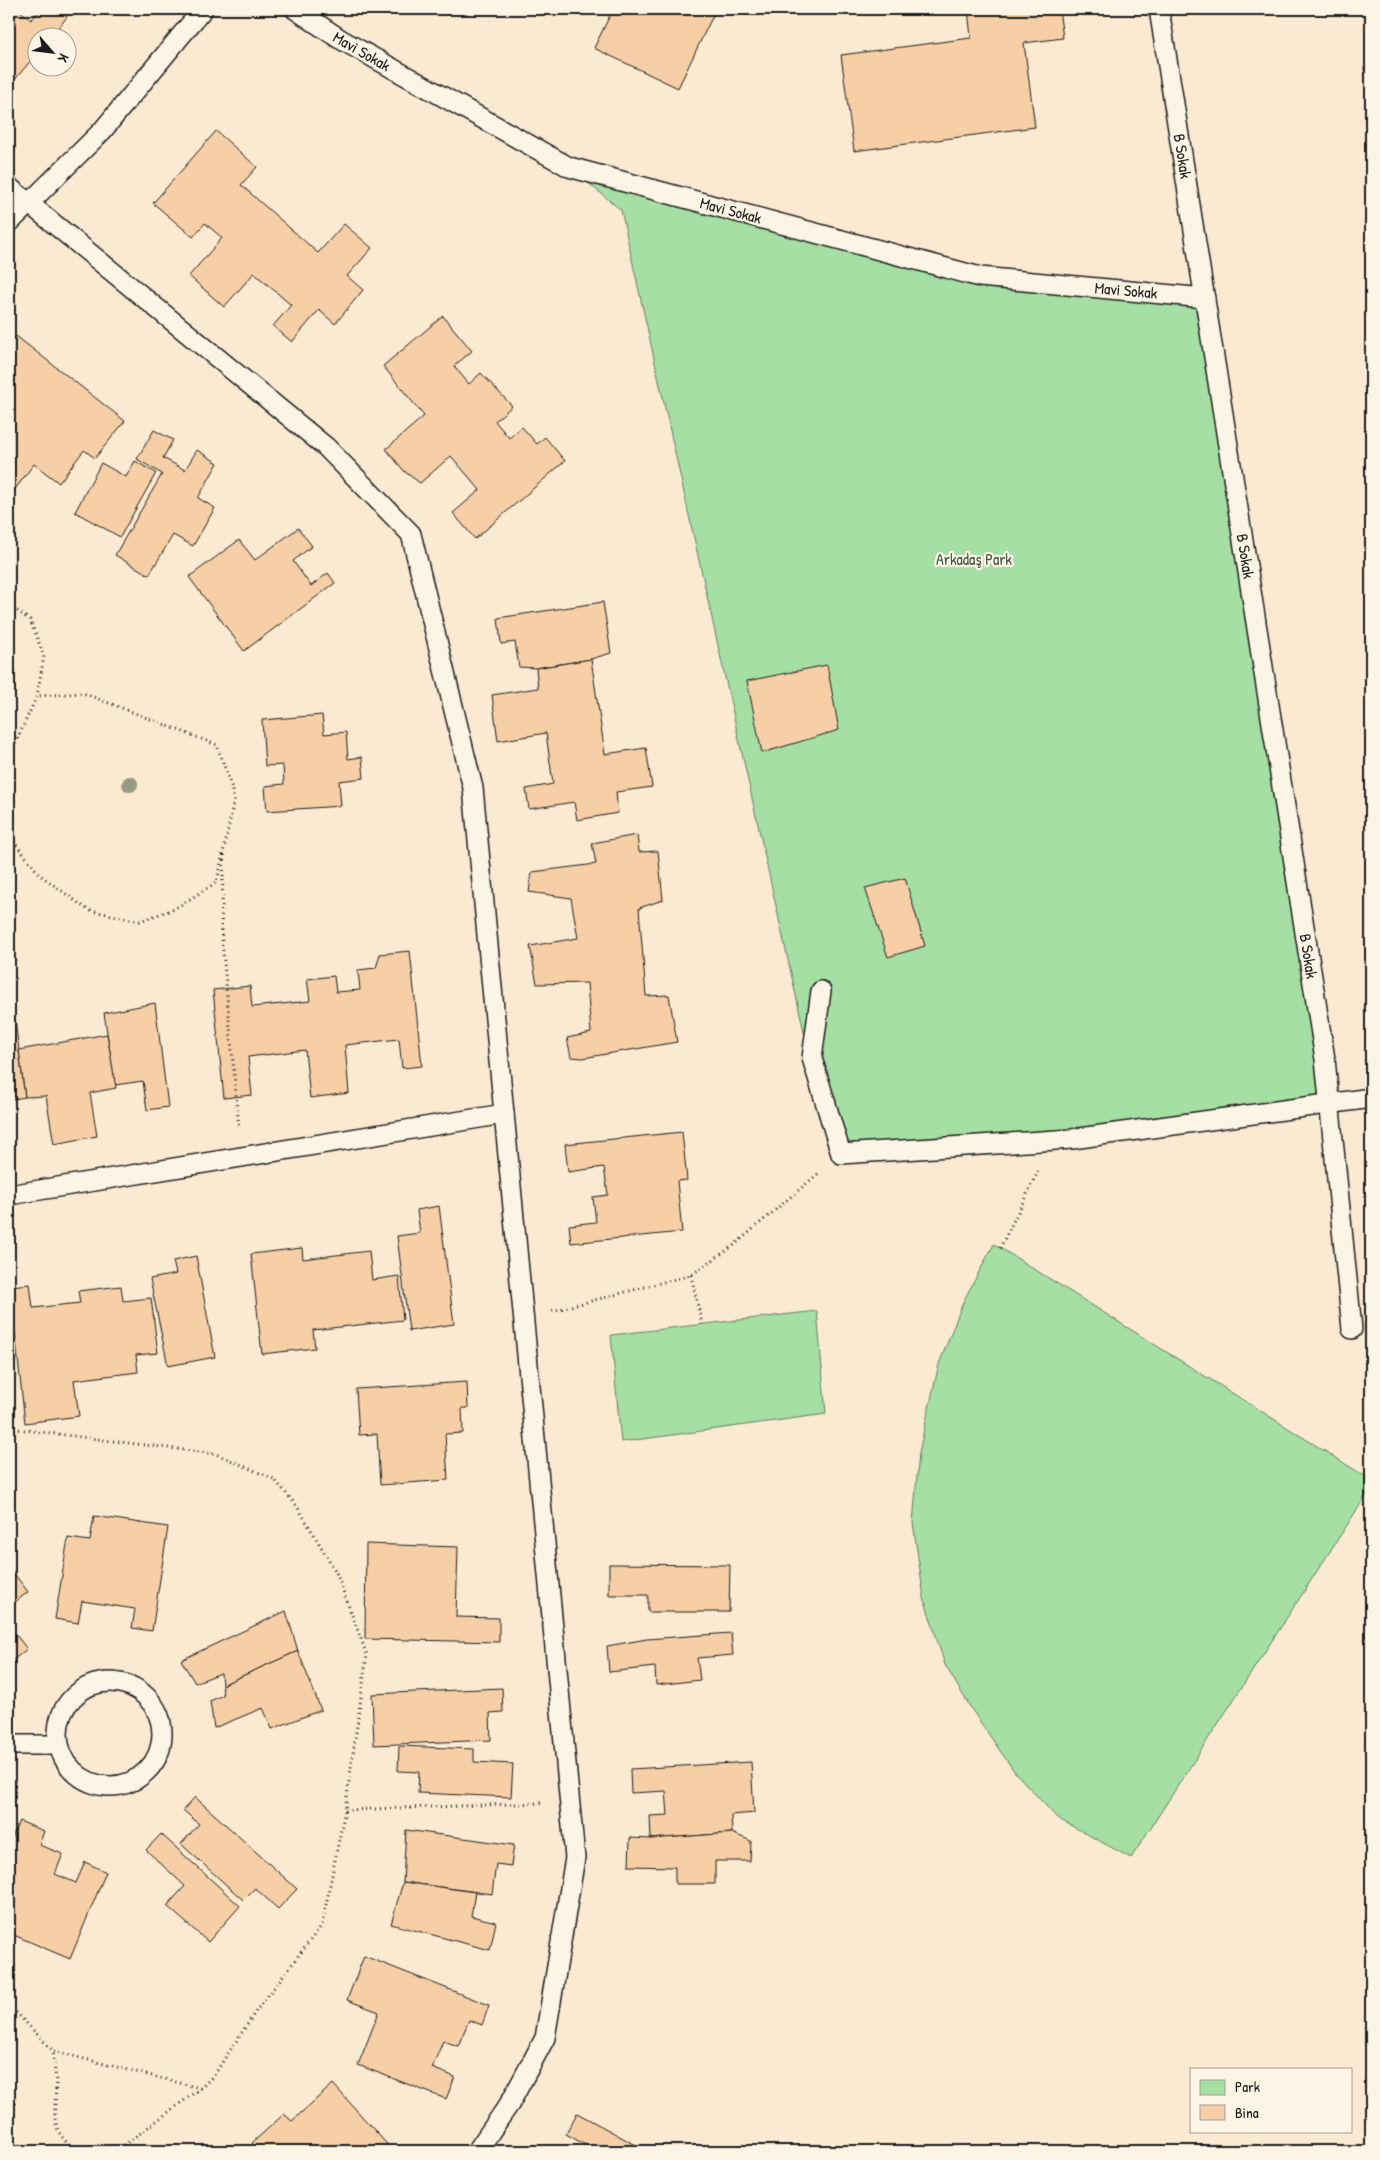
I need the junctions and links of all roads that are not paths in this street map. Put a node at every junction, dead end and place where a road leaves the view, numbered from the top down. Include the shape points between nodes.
1 (203, 9) edge
2 (295, 9) edge
3 (1159, 9) edge
4 (9, 187) edge
5 (29, 202) junction
6 (9, 223) edge
7 (1205, 298) junction
8 (821, 991) dead end
9 (1371, 1098) edge
10 (1331, 1103) junction
11 (504, 1114) junction
12 (9, 1195) edge
13 (1352, 1330) dead end
14 (9, 1745) edge
15 (58, 1745) junction
16 (477, 2151) edge

1 - 5 lane via 102,131
2 - 7 lane, Mavi Sokak via 340,39 569,167 980,277
3 - 7 lane, B Sokak
4 - 5 lane
5 - 6 lane
5 - 11 lane via 326,447 411,534 472,788
7 - 10 lane, B Sokak
8 - 10 lane via 812,1058 841,1154 1054,1140
9 - 10 lane
10 - 13 lane, B Sokak
11 - 12 lane
11 - 16 lane via 575,1858 545,2038 510,2103
14 - 15 lane
15 - 15 lane via 72,1771 87,1782 110,1787 128,1784 144,1774 155,1760 160,1749 162,1726 156,1708 148,1698 128,1684 100,1683 83,1689 71,1699 59,1722

